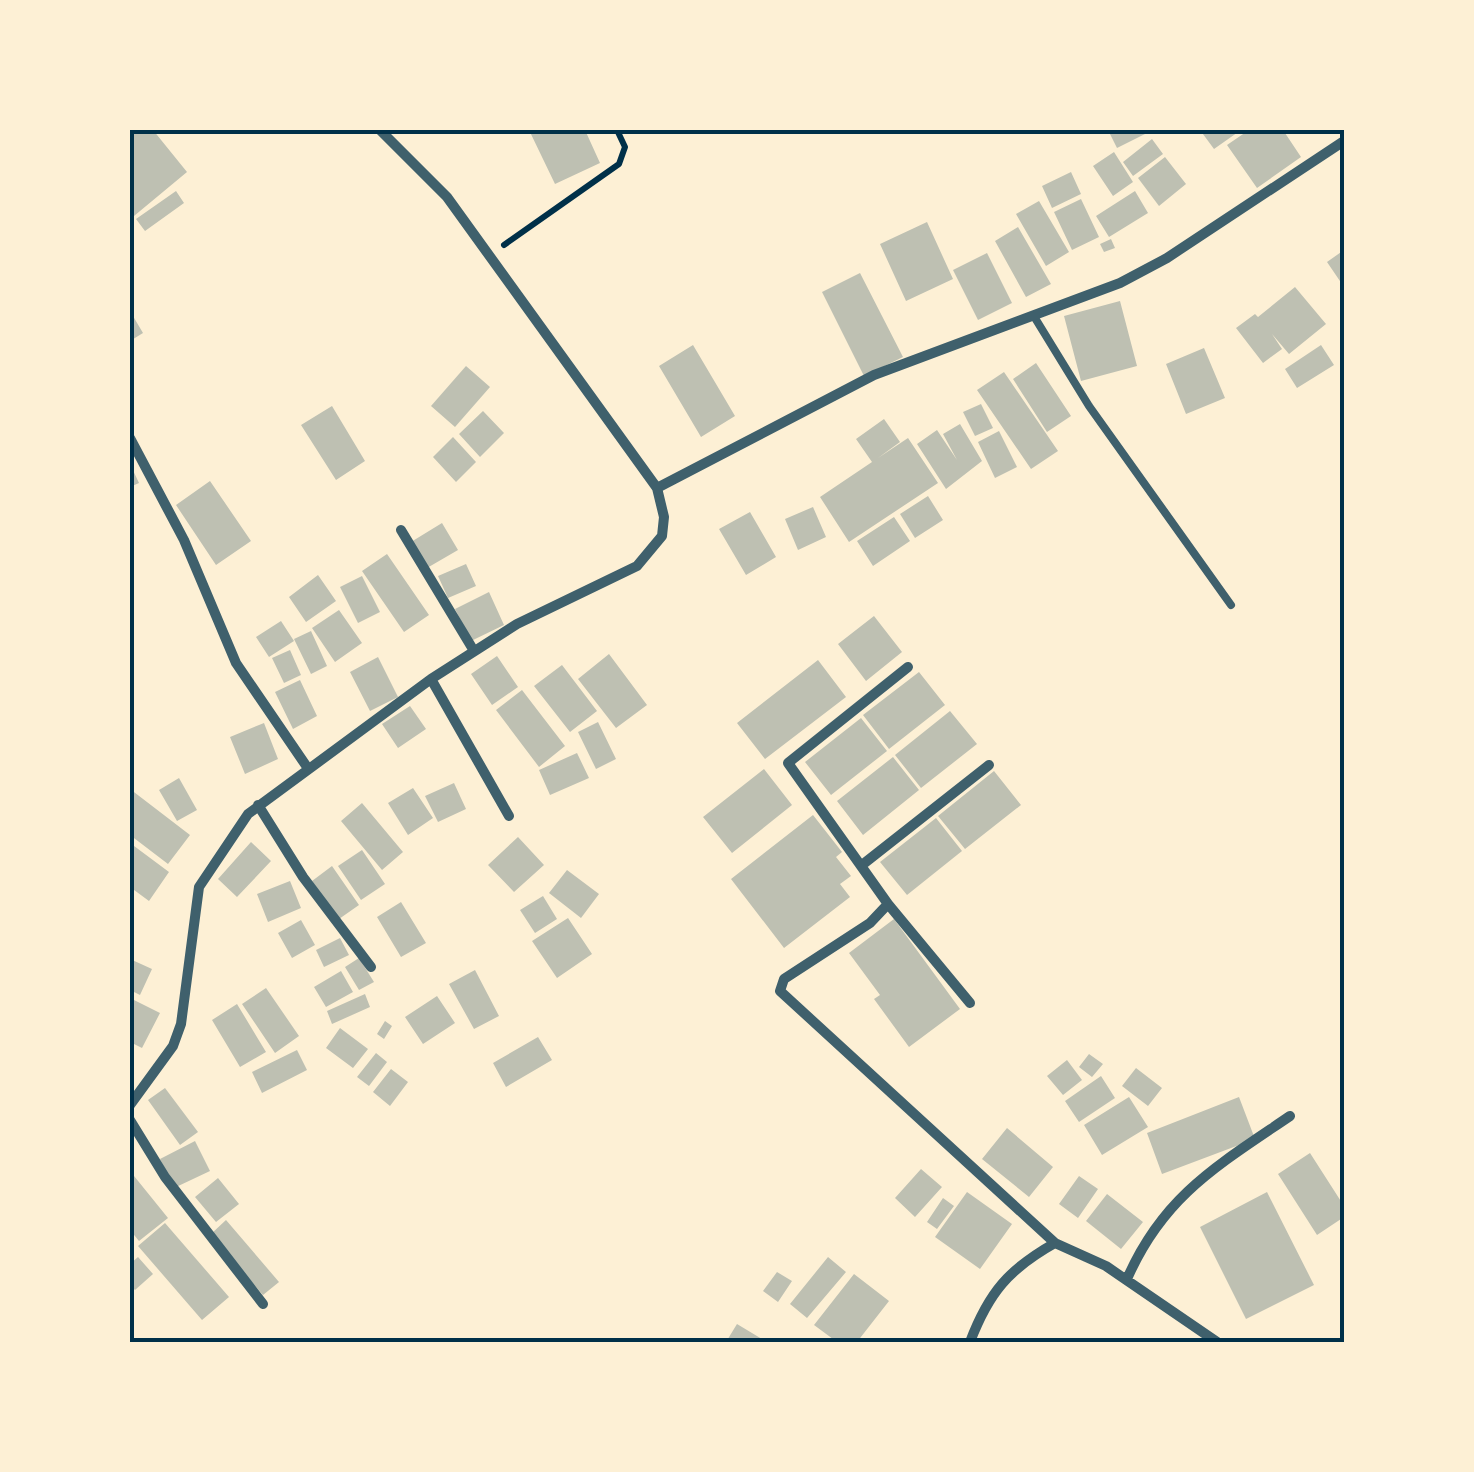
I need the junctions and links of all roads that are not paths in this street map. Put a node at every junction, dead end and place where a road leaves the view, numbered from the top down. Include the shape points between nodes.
1 (380, 130) edge
2 (1344, 141) edge
3 (1034, 318) junction
4 (130, 438) edge
5 (658, 488) junction
6 (401, 530) dead end
7 (1231, 605) dead end
8 (474, 651) junction
9 (908, 667) dead end
10 (431, 678) junction
11 (989, 765) dead end
12 (308, 766) junction
13 (258, 804) junction
14 (508, 816) dead end
15 (862, 865) junction
16 (888, 904) junction
17 (371, 967) dead end
18 (970, 1003) dead end
19 (130, 1105) edge
20 (1290, 1116) dead end
21 (130, 1120) edge
22 (1055, 1243) junction
23 (1127, 1279) junction
24 (264, 1304) dead end
25 (970, 1342) edge
26 (1217, 1342) edge

1 - 5 street via 447,196
2 - 3 street via 1146,270
3 - 5 street via 874,375
3 - 7 lane
4 - 12 street via 236,663
5 - 8 street via 664,517 651,555
6 - 8 street
8 - 10 street
9 - 15 street via 788,763
10 - 12 street
10 - 14 street
11 - 15 street
12 - 13 street
13 - 17 street
13 - 19 street via 199,887 180,1024 173,1046
15 - 16 street
16 - 18 street
16 - 22 street via 784,979 780,991
20 - 23 street via 1184,1190 1144,1240
21 - 24 street via 165,1177
22 - 23 street
22 - 25 street via 1016,1265
23 - 26 street

